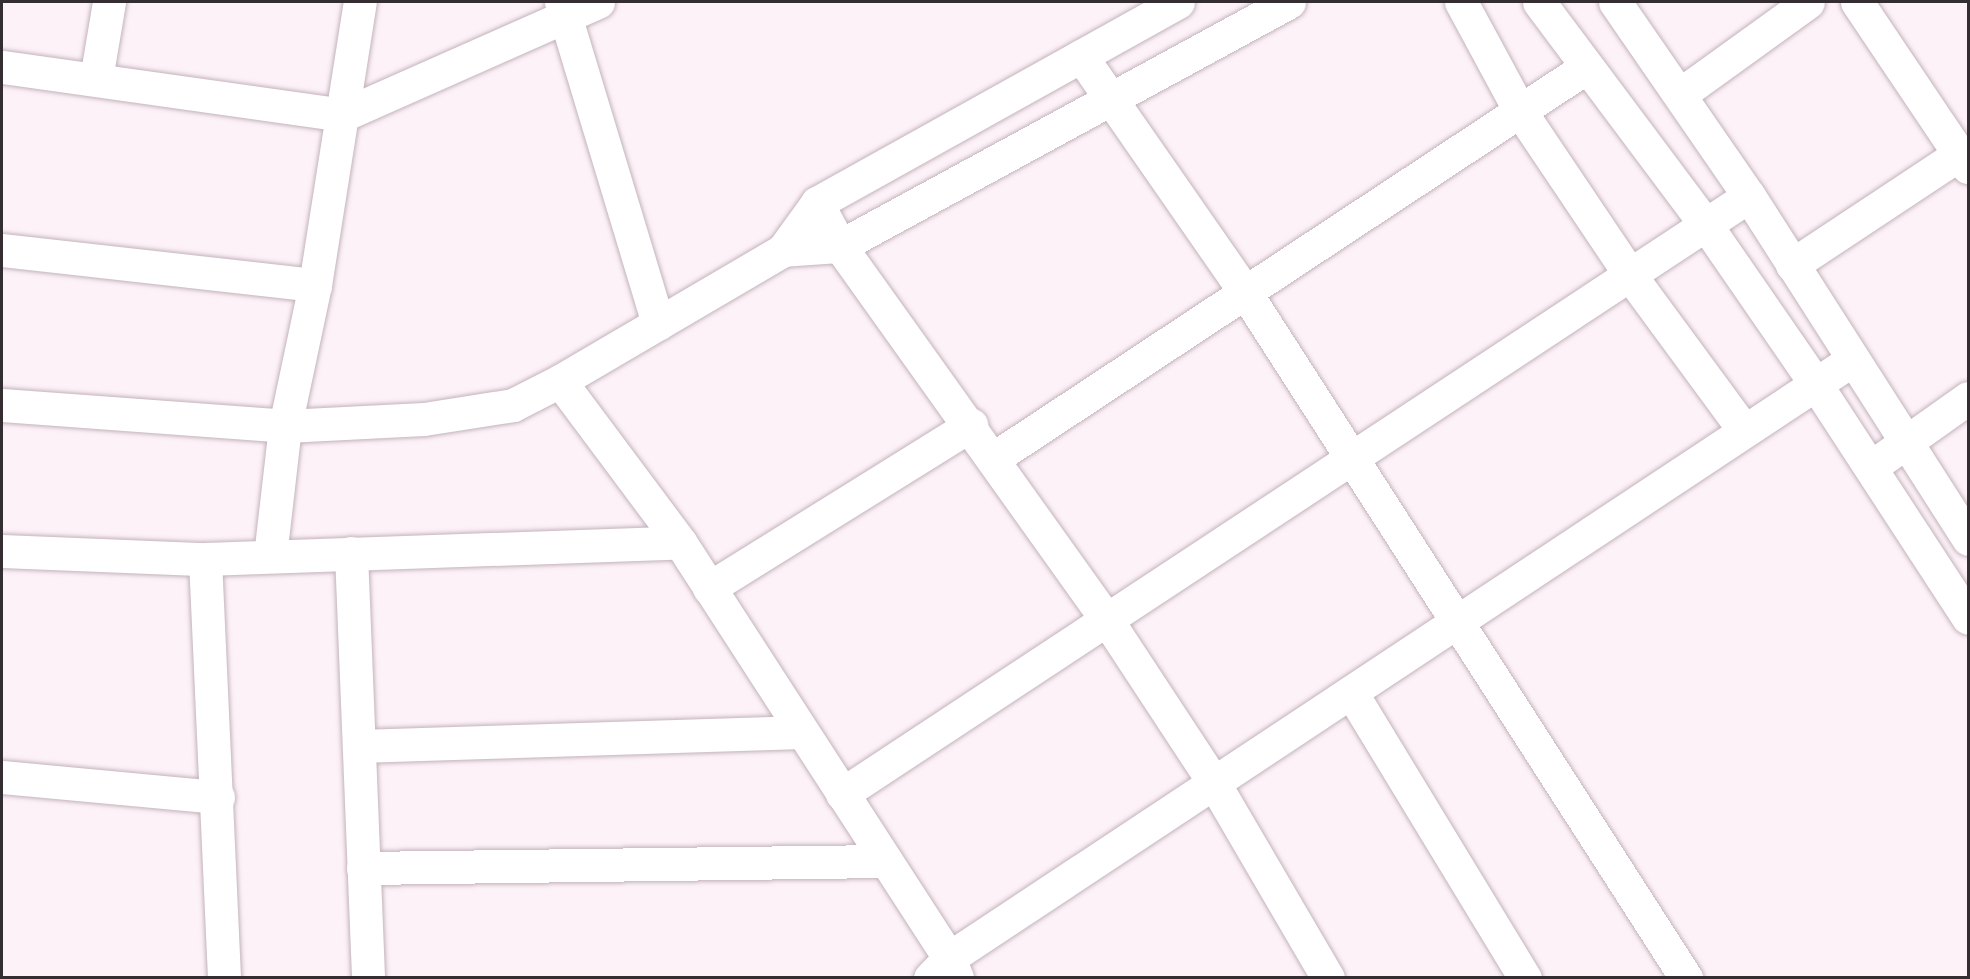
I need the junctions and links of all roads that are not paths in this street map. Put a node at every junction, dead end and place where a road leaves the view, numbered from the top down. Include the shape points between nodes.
1 (108, 2) edge
2 (360, 2) edge
3 (598, 2) edge
4 (1178, 2) edge
5 (1289, 2) edge
6 (1461, 2) edge
7 (1539, 2) edge
8 (1615, 2) edge
9 (1808, 2) edge
10 (1857, 2) edge
11 (563, 9) edge
12 (1246, 11) edge
13 (1081, 56) junction
14 (2, 66) edge
15 (1585, 68) junction
16 (96, 79) junction
17 (1682, 93) junction
18 (1111, 97) junction
19 (1520, 111) junction
20 (343, 115) junction
21 (1964, 161) edge
22 (1749, 196) junction
23 (817, 203) junction
24 (1706, 225) junction
25 (840, 246) junction
26 (2, 250) edge
27 (783, 250) junction
28 (1792, 265) junction
29 (1630, 274) junction
30 (315, 285) junction
31 (1245, 292) junction
32 (658, 324) junction
33 (1852, 360) junction
34 (560, 381) junction
35 (1815, 383) junction
36 (1968, 398) edge
37 (2, 405) edge
38 (971, 425) junction
39 (285, 426) junction
40 (1744, 430) junction
41 (1906, 443) junction
42 (994, 458) junction
43 (1350, 459) junction
44 (1871, 467) junction
45 (1968, 539) edge
46 (680, 542) junction
47 (2, 551) edge
48 (351, 553) junction
49 (270, 556) junction
50 (205, 559) junction
51 (709, 588) junction
52 (1968, 618) edge
53 (1107, 620) junction
54 (1458, 621) junction
55 (1351, 692) junction
56 (802, 732) junction
57 (359, 746) junction
58 (2, 777) edge
59 (1214, 783) junction
60 (842, 794) junction
61 (218, 797) junction
62 (886, 861) junction
63 (363, 868) junction
64 (945, 971) edge
65 (224, 978) edge
66 (368, 978) edge
67 (1328, 978) edge
68 (1525, 978) edge
69 (1686, 978) edge

1 - 16 street
2 - 20 street
3 - 11 street
4 - 13 street
5 - 12 street
6 - 19 street
7 - 15 street
8 - 17 street
9 - 17 street
10 - 21 street
11 - 20 street
11 - 32 street
12 - 18 street
13 - 18 street
13 - 23 street
14 - 16 street
15 - 19 street
15 - 24 street
16 - 20 street
17 - 22 street
18 - 25 street
18 - 31 street
19 - 29 street
19 - 31 street
20 - 30 street
21 - 28 street
22 - 24 street
22 - 28 street
23 - 25 street
23 - 27 street
24 - 29 street
24 - 35 street
25 - 27 street
25 - 38 street
26 - 30 street
27 - 32 street
28 - 33 street
29 - 40 street
29 - 43 street
30 - 39 street
31 - 42 street
31 - 43 street
32 - 34 street
33 - 35 street
33 - 41 street
34 - 39 street via 513,405 424,418
34 - 46 street
35 - 40 street
35 - 44 street
36 - 41 street
37 - 39 street
38 - 42 street
38 - 51 street
39 - 49 street
40 - 54 street
41 - 44 street
41 - 45 street
42 - 53 street
43 - 53 street
43 - 54 street
44 - 52 street
46 - 48 street
46 - 51 street
47 - 50 street
48 - 49 street
48 - 57 street
49 - 50 street
50 - 61 street
51 - 56 street
53 - 59 street
53 - 60 street
54 - 55 street
54 - 69 street
55 - 59 street
55 - 68 street
56 - 57 street
56 - 60 street
57 - 63 street
58 - 61 street
59 - 64 street
59 - 67 street
60 - 62 street
61 - 65 street
62 - 63 street
62 - 64 street
63 - 66 street

